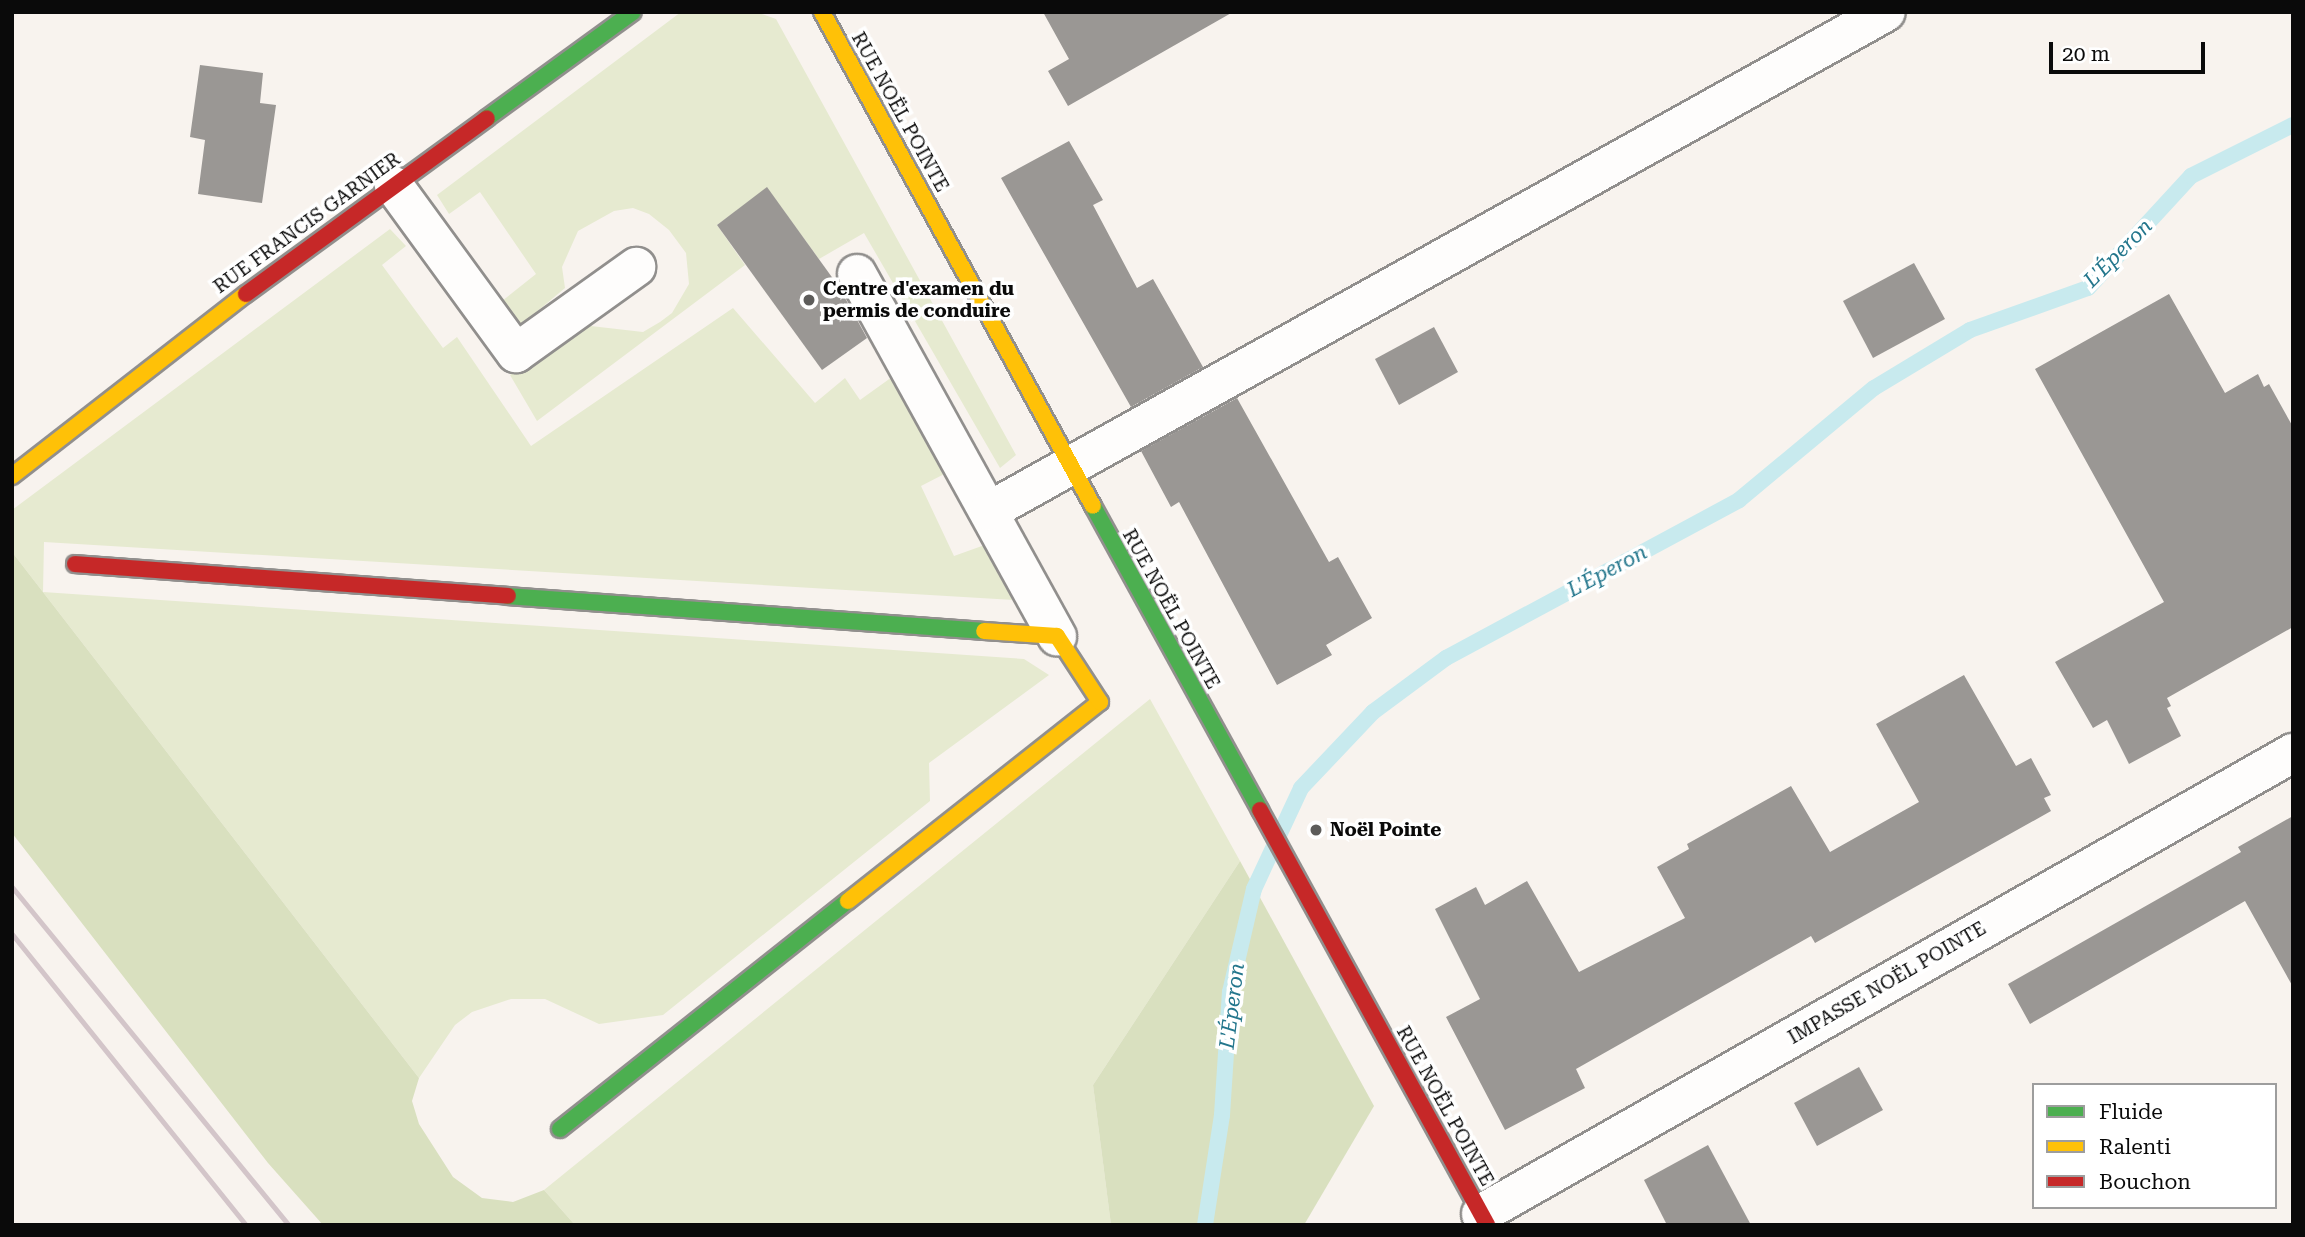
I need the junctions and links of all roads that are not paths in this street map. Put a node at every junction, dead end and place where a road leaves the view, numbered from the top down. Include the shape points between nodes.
1 (633, 12) edge
2 (822, 12) edge
3 (1886, 12) edge
4 (394, 186) junction
5 (636, 267) dead end
6 (857, 274) dead end
7 (1071, 469) junction
8 (12, 476) edge
9 (989, 511) junction
10 (75, 564) dead end
11 (1057, 636) junction
12 (2293, 753) edge
13 (560, 1129) dead end
14 (1484, 1219) edge

1 - 4 street, RUE FRANCIS GARNIER
2 - 7 street, RUE NOËL POINTE
3 - 7 street
4 - 5 street via 516,353
4 - 8 street, RUE FRANCIS GARNIER via 192,333
6 - 9 street
7 - 9 street
7 - 14 street, RUE NOËL POINTE
9 - 11 street
10 - 11 street
11 - 13 street via 1100,702
12 - 14 street, IMPASSE NOËL POINTE

